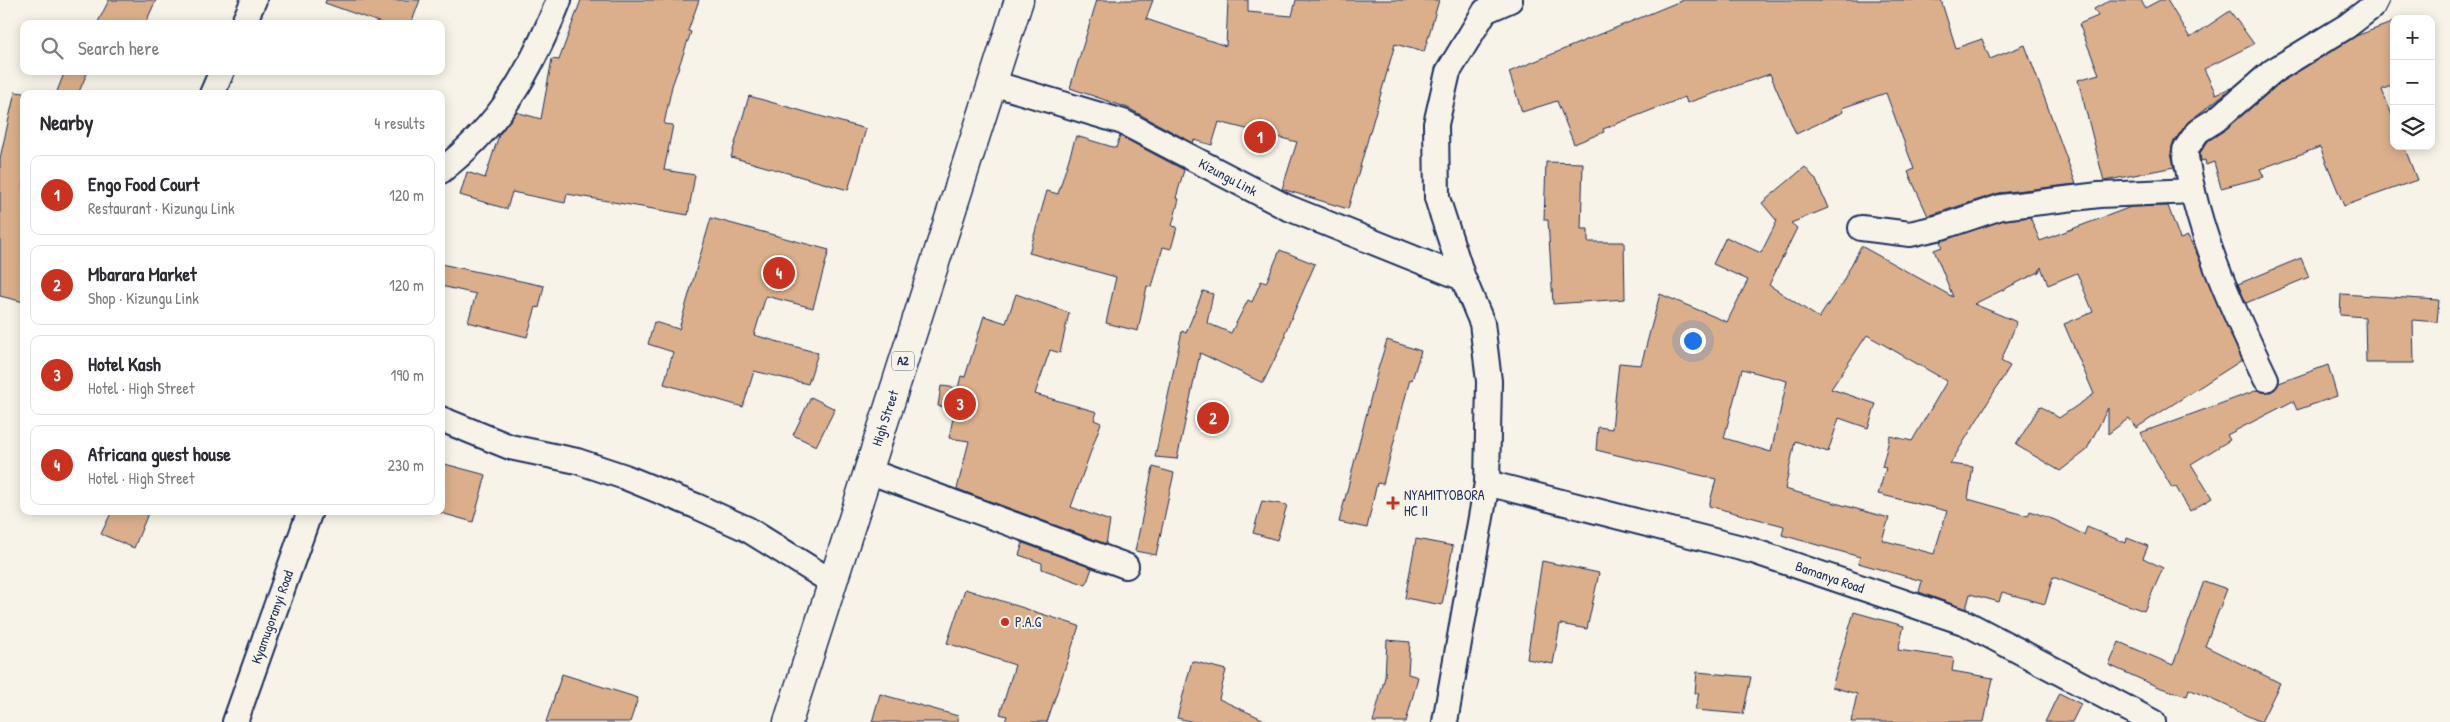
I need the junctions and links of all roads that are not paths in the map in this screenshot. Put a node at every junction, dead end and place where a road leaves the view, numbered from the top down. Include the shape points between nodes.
1 (254, 0) edge
2 (559, 0) edge
3 (1019, 0) edge
4 (1510, 0) edge
5 (2376, 0) edge
6 (1486, 6) edge
7 (245, 20) edge
8 (220, 75) edge
9 (992, 83) junction
10 (214, 90) edge
11 (445, 168) edge
12 (2193, 192) junction
13 (1861, 228) dead end
14 (1463, 278) junction
15 (2266, 379) dead end
16 (445, 421) edge
17 (868, 471) junction
18 (1487, 483) junction
19 (309, 515) edge
20 (1126, 566) dead end
21 (832, 582) junction
22 (235, 722) edge
23 (788, 722) edge
24 (1445, 722) edge
25 (2153, 722) edge

1 - 7 street
2 - 11 street via 541,46 516,91 482,134
3 - 9 main road, High Street / A2
4 - 6 street
5 - 12 street via 2348,26 2273,71 2198,131 2185,150
6 - 14 street via 1448,72 1436,124 1437,198
8 - 10 street
9 - 14 street, Kizungu Link via 1123,122 1286,207
9 - 17 main road, High Street / A2
12 - 13 street via 2098,194 2001,207 1910,234
12 - 15 street via 2231,307
14 - 18 street via 1482,322 1489,381
16 - 21 street via 510,447 578,461 696,506 747,529
17 - 20 street
17 - 21 main road, High Street / A2
18 - 24 street
18 - 25 street, Bamanya Road via 1753,551 1966,623
19 - 22 street, Kyamugoranyi Road
21 - 23 main road, High Street / A2

